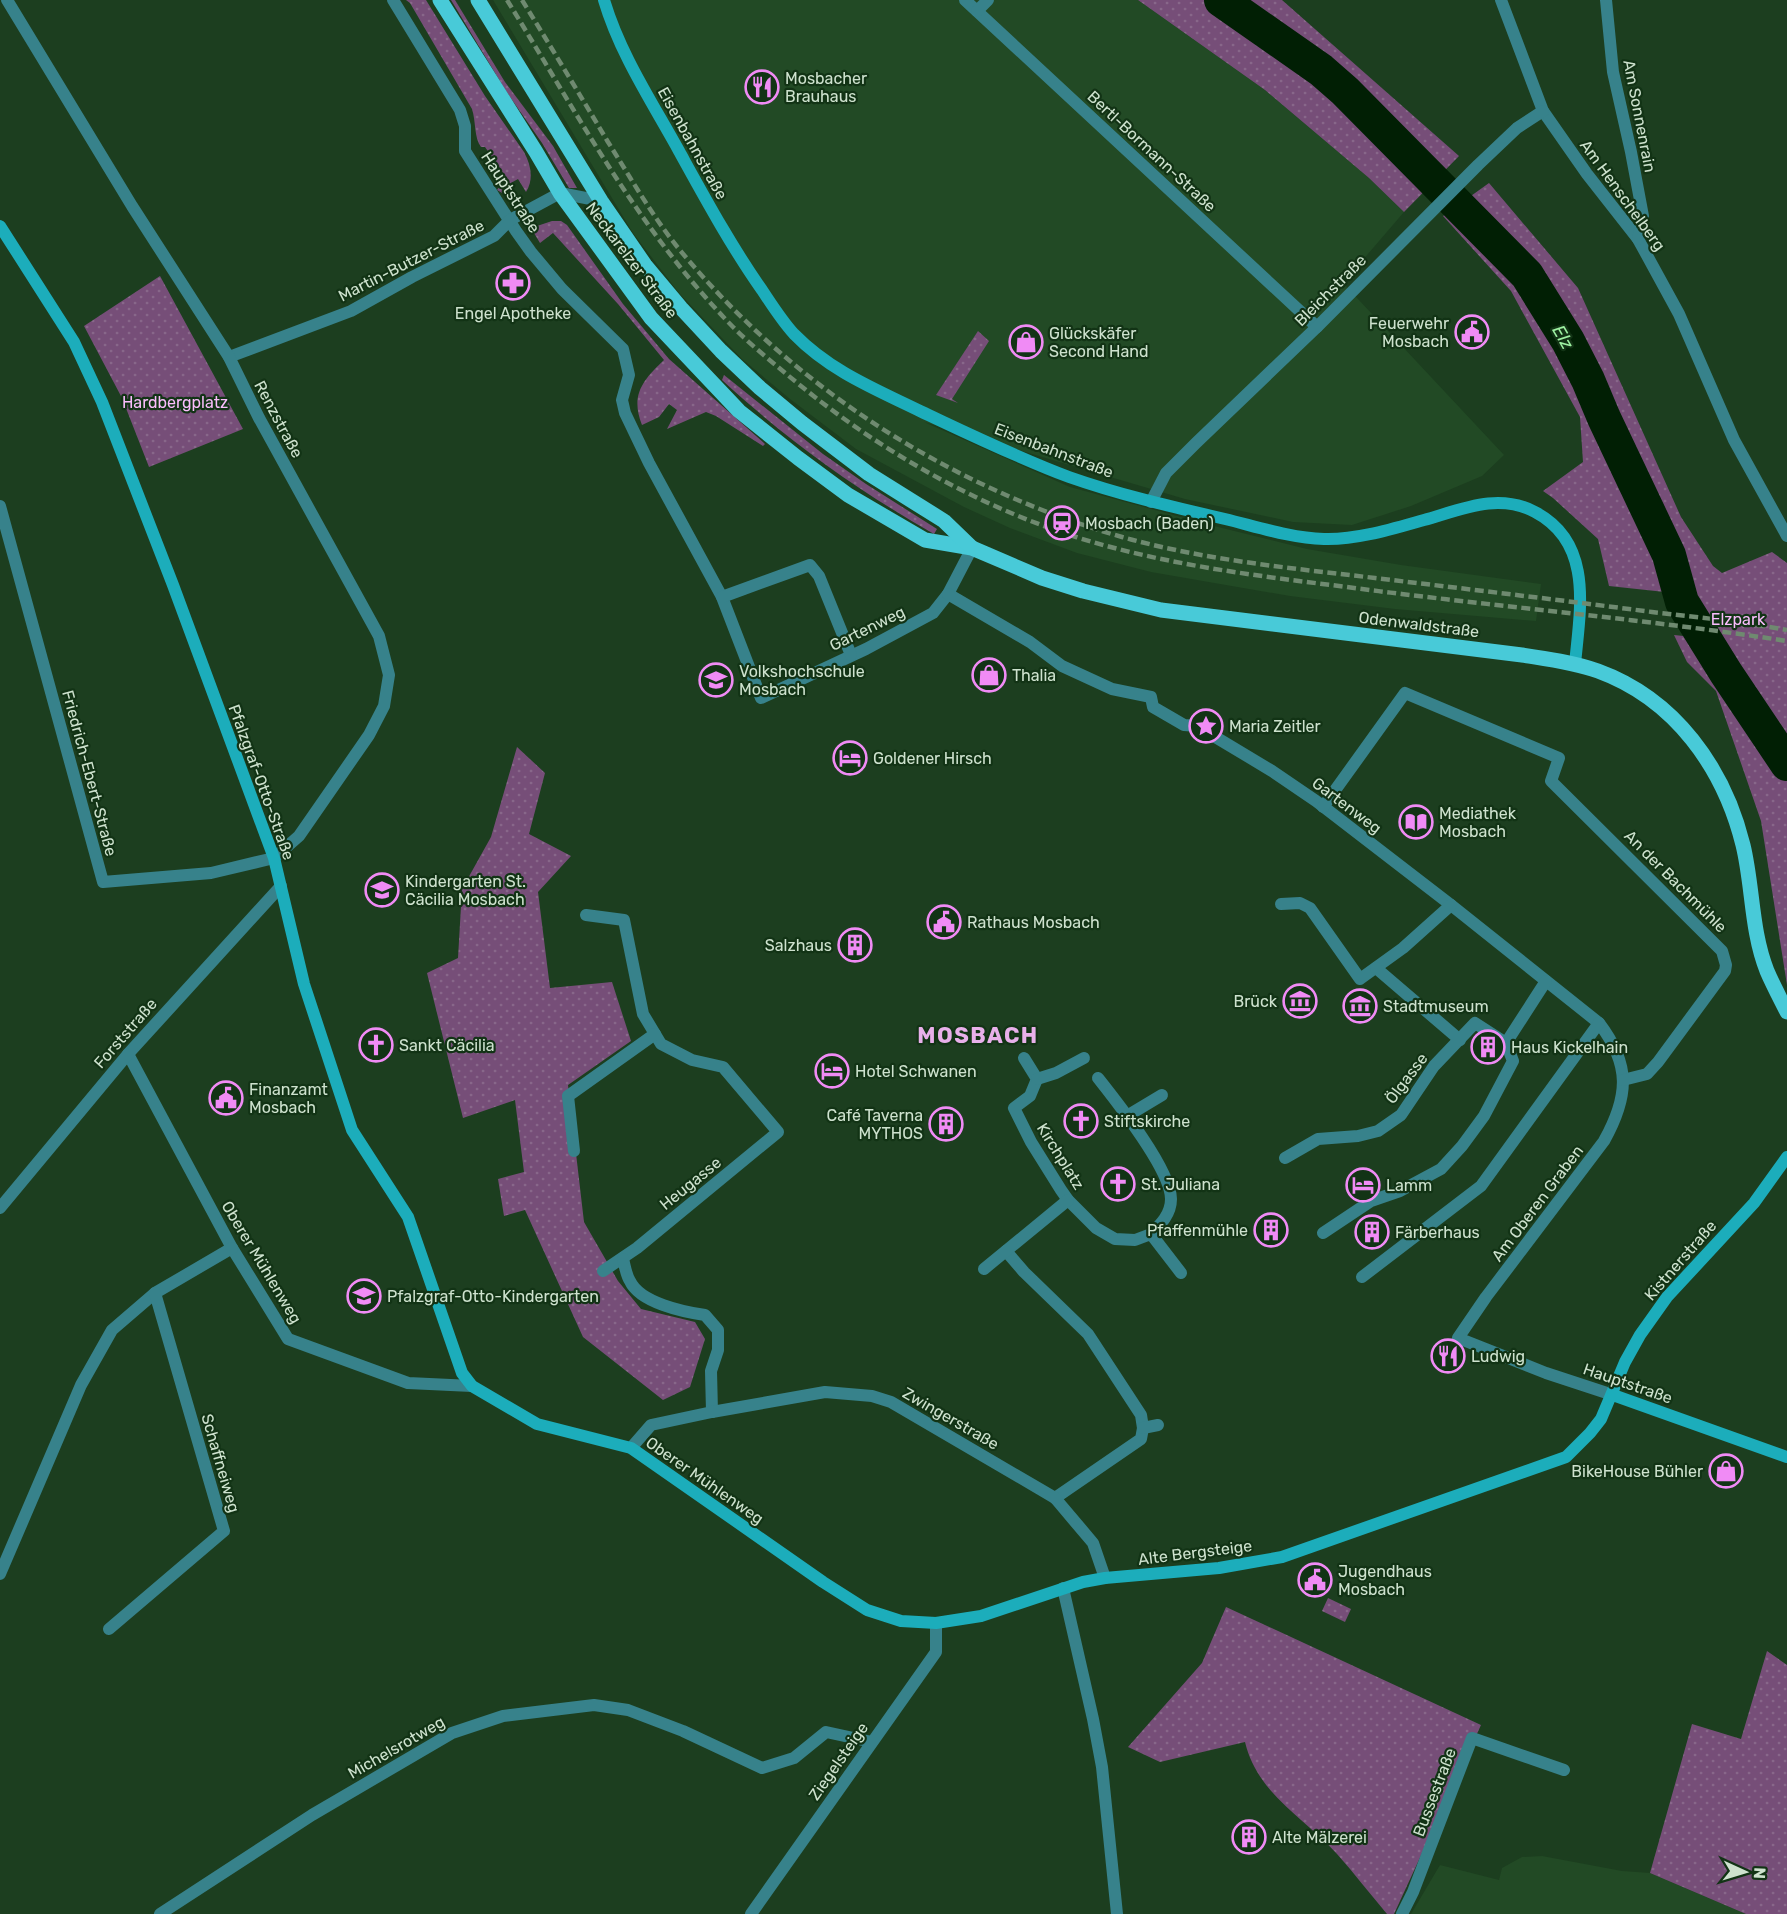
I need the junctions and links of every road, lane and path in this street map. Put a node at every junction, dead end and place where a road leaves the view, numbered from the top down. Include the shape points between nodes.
1 (7, 0) edge
2 (393, 0) edge
3 (440, 0) edge
4 (478, 0) edge
5 (604, 0) edge
6 (965, 0) edge
7 (988, 0) edge
8 (1502, 0) edge
9 (1606, 0) edge
10 (977, 11) junction
11 (1543, 111) junction
12 (560, 193) junction
13 (601, 201) junction
14 (510, 220) junction
15 (0, 226) edge
16 (1638, 239) junction
17 (1317, 327) junction
18 (229, 357) junction
19 (848, 495) joint
20 (1151, 501) junction
21 (0, 506) edge
22 (1787, 536) edge
23 (972, 548) junction
24 (948, 594) junction
25 (722, 597) junction
26 (851, 655) junction
27 (1575, 664) junction
28 (1323, 807) junction
29 (274, 858) junction
30 (281, 886) junction
31 (1281, 904) dead end
32 (1451, 905) junction
33 (586, 915) dead end
34 (1376, 968) junction
35 (1546, 981) junction
36 (1787, 1012) edge
37 (1599, 1023) junction
38 (655, 1034) junction
39 (1460, 1040) junction
40 (1506, 1043) junction
41 (128, 1054) junction
42 (1024, 1058) dead end
43 (1084, 1059) dead end
44 (1098, 1078) dead end
45 (1037, 1079) junction
46 (1623, 1080) junction
47 (1162, 1095) dead end
48 (1127, 1116) junction
49 (574, 1151) dead end
50 (1787, 1157) edge
51 (1285, 1158) dead end
52 (1068, 1200) junction
53 (0, 1208) edge
54 (1323, 1233) dead end
55 (1151, 1234) junction
56 (232, 1248) junction
57 (1006, 1251) junction
58 (623, 1259) junction
59 (984, 1269) dead end
60 (603, 1271) dead end
61 (1181, 1273) dead end
62 (1362, 1277) dead end
63 (154, 1293) junction
64 (1458, 1338) joint
65 (472, 1386) junction
66 (1613, 1395) junction
67 (712, 1412) junction
68 (1158, 1425) dead end
69 (1143, 1428) junction
70 (631, 1448) junction
71 (1787, 1457) edge
72 (1055, 1498) junction
73 (0, 1574) edge
74 (1105, 1578) junction
75 (1063, 1588) junction
76 (936, 1623) junction
77 (109, 1629) dead end
78 (872, 1742) junction
79 (1564, 1770) dead end
80 (160, 1914) edge
81 (751, 1914) edge
82 (1117, 1914) edge
83 (1402, 1914) edge

1 - 18 street, Renzstraße
2 - 14 street, Hauptstraße via 460,110 465,126 465,151
3 - 12 main road, Neckarelzer Straße
4 - 13 main road
5 - 20 street, Eisenbahnstraße via 623,49 721,227 795,334 851,377 946,424 1067,476
6 - 10 street, Bertl-Bormann-Straße
7 - 10 street
8 - 11 street, Am Henschelberg
9 - 16 street, Am Sonnenrain via 1613,72 1643,216
10 - 17 street, Bertl-Bormann-Straße
11 - 16 street, Am Henschelberg
11 - 17 street, Bleichstraße via 1517,128 1478,165
12 - 13 street
12 - 14 street, Martin-Butzer-Straße
12 - 19 main road, Neckarelzer Straße via 651,318 689,359 739,411
13 - 23 main road via 645,265 681,308 760,388 869,474 944,521
14 - 18 street, Martin-Butzer-Straße via 494,236 351,311
14 - 25 street, Hauptstraße via 562,289 623,349 629,375 622,400 625,413
15 - 29 street, Pfalzgraf-Otto-Straße via 74,342 102,402
16 - 22 street, Am Henschelberg via 1679,314 1734,440
17 - 20 street, Bleichstraße via 1166,473
18 - 29 street, Renzstraße via 379,636 389,675 384,706 369,735 299,836
19 - 23 main road, Odenwaldstraße via 925,540
20 - 27 street, Eisenbahnstraße via 1293,536 1329,539 1355,537 1480,503 1500,502 1527,509 1545,518 1561,535 1577,568 1581,593
21 - 29 street, Friedrich-Ebert-Straße via 103,882 211,873
23 - 24 street, Gartenweg
23 - 27 main road, Odenwaldstraße via 1042,578 1161,610
24 - 26 street, Gartenweg via 933,613
24 - 28 street, Gartenweg via 1030,642 1062,666 1112,689 1152,698 1153,706 1184,725 1197,726
25 - 26 street via 810,565 819,576
25 - 26 street, Gartenweg via 761,698
27 - 36 main road, Odenwaldstraße via 1625,682 1657,703 1682,725 1716,773 1734,812 1766,970
28 - 32 street, Gartenweg
28 - 46 street, An der Bachmühle via 1406,693 1559,758 1551,782 1722,951 1726,965 1658,1062 1647,1074
29 - 30 street, Pfalzgraf-Otto-Straße
30 - 41 street, Forststraße
30 - 65 street, Pfalzgraf-Otto-Straße via 307,995 352,1130 408,1217 457,1362
31 - 34 street via 1300,903 1310,908 1360,979
32 - 34 street
32 - 35 street, Gartenweg
33 - 38 street via 624,920 643,1014
34 - 39 street
35 - 37 street, Gartenweg
35 - 40 street
37 - 46 street, Gartenweg via 1618,1053
37 - 62 street via 1481,1186
38 - 49 street via 568,1096
38 - 58 street, Heugasse via 661,1044 692,1060 723,1066 778,1132
39 - 40 street, Ölgasse via 1475,1023
39 - 51 street, Ölgasse via 1434,1066 1401,1115 1378,1131 1318,1139
40 - 54 street via 1513,1061 1509,1072 1484,1116 1441,1169 1371,1201
41 - 53 street, Forststraße
41 - 56 street, Oberer Mühlenweg
42 - 45 street
43 - 45 street
44 - 48 street
45 - 52 street, Kirchplatz via 1030,1096 1014,1108
46 - 64 street, Am Oberen Graben via 1619,1111 1604,1140
47 - 48 street
48 - 55 street via 1163,1171 1170,1189 1169,1213
50 - 66 street, Kistnerstraße via 1754,1203 1667,1297 1625,1362
52 - 55 street, Kirchplatz via 1096,1228 1115,1239 1135,1240
52 - 57 street
55 - 61 street
56 - 63 street
56 - 65 street, Oberer Mühlenweg via 288,1339 408,1383
57 - 59 street
57 - 69 street via 1088,1334 1141,1415
58 - 60 street, Heugasse
58 - 67 street via 630,1284 644,1297 684,1312 705,1315 718,1330 718,1350 711,1371
63 - 73 street via 112,1330 81,1385
63 - 77 street, Schaffneiweg via 224,1531
64 - 66 street, Hauptstraße
65 - 70 street, Oberer Mühlenweg via 537,1424
66 - 71 street, Hauptstraße
66 - 74 street, Alte Bergsteige via 1601,1419 1566,1457 1282,1557 1219,1568
67 - 70 street, Zwingerstraße via 651,1425
67 - 72 street, Zwingerstraße via 825,1392 872,1396 891,1402
68 - 69 street
69 - 72 street via 1141,1438
70 - 76 street, Oberer Mühlenweg via 867,1610 901,1621
72 - 74 street, Zwingerstraße via 1093,1543
74 - 75 street, Alte Bergsteige
75 - 76 street, Oberer Mühlenweg via 981,1616
75 - 82 street via 1102,1767
76 - 78 street, Ziegelsteige via 936,1652
78 - 80 street, Michelsrotweg via 826,1732 794,1758 762,1768 628,1710 594,1705 503,1716 452,1733 312,1815
78 - 81 street, Ziegelsteige
79 - 83 street, Bussestraße via 1472,1738

